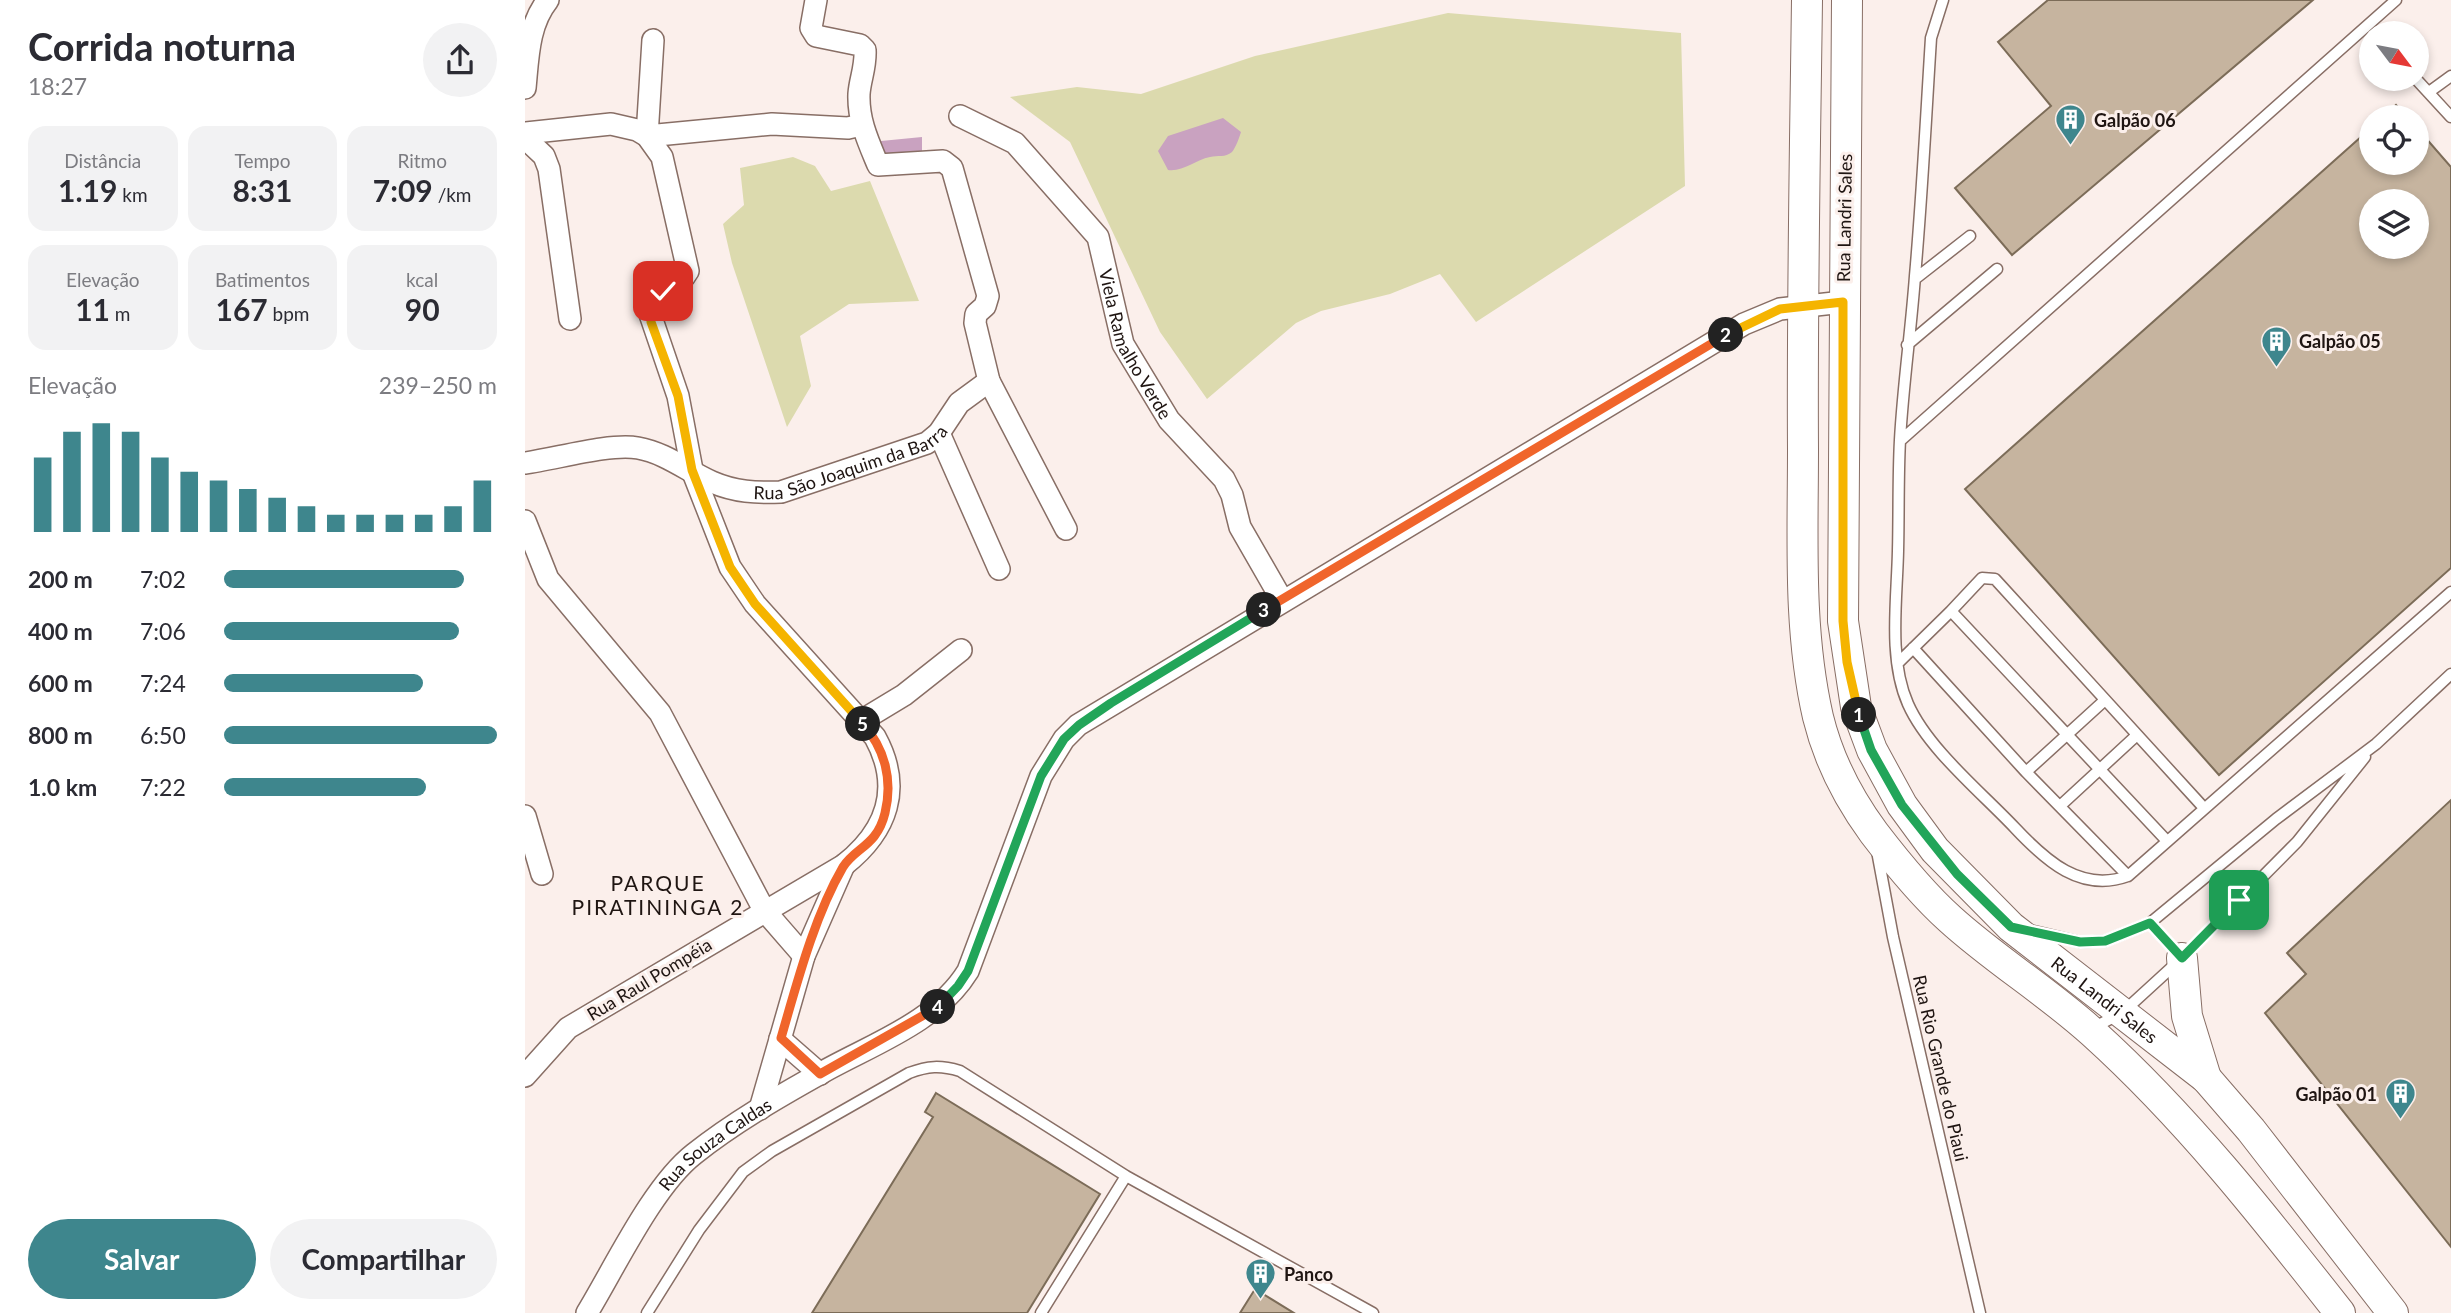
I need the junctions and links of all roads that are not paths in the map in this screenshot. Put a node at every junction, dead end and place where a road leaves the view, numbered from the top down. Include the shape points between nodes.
1 (548, 0) edge
2 (816, 0) edge
3 (1807, 0) edge
4 (1847, 0) edge
5 (1943, 0) edge
6 (2396, 0) edge
7 (2377, 21) edge
8 (2359, 39) edge
9 (653, 40) dead end
10 (2451, 76) edge
11 (525, 88) edge
12 (2429, 92) joint
13 (960, 116) dead end
14 (2451, 117) edge
15 (861, 125) junction
16 (525, 136) edge
17 (647, 136) junction
18 (1970, 236) dead end
19 (1997, 269) dead end
20 (1915, 279) junction
21 (1843, 302) junction
22 (1802, 305) junction
23 (570, 319) dead end
24 (1907, 345) junction
25 (989, 381) junction
26 (939, 433) junction
27 (1900, 442) junction
28 (525, 463) edge
29 (692, 470) junction
30 (525, 521) edge
31 (1066, 529) dead end
32 (999, 569) dead end
33 (2451, 592) edge
34 (1282, 600) junction
35 (1951, 611) junction
36 (1913, 648) junction
37 (961, 650) dead end
38 (1899, 662) junction
39 (2451, 674) edge
40 (2105, 700) junction
41 (861, 721) junction
42 (2137, 735) junction
43 (2068, 736) junction
44 (2376, 744) junction
45 (2099, 769) junction
46 (2026, 772) junction
47 (2060, 806) junction
48 (2204, 808) junction
49 (525, 816) edge
50 (1873, 831) junction
51 (2167, 841) junction
52 (844, 865) junction
53 (542, 874) dead end
54 (2129, 876) junction
55 (764, 911) junction
56 (2150, 923) junction
57 (1997, 938) junction
58 (804, 956) junction
59 (2182, 958) junction
60 (2123, 1012) junction
61 (2089, 1029) junction
62 (781, 1038) junction
63 (820, 1074) junction
64 (525, 1076) edge
65 (2206, 1078) junction
66 (760, 1109) junction
67 (1126, 1176) junction
68 (587, 1313) edge
69 (647, 1313) edge
70 (1041, 1313) edge
71 (1373, 1313) edge
72 (1980, 1313) edge
73 (2340, 1313) edge
74 (2393, 1313) edge

1 - 11 street via 531,35
2 - 15 street via 811,28 816,36 865,50 866,69 859,92
3 - 22 street, Rua Landri Sales
4 - 21 street, Rua Landri Sales
5 - 20 lane via 1931,38
6 - 7 lane
8 - 27 lane
9 - 17 street
10 - 12 lane
12 - 14 lane
13 - 34 street, Viela Ramalho Verde via 1015,143 1098,237 1123,344 1169,420 1224,480 1233,495 1240,527
15 - 17 street via 772,124
15 - 25 street via 878,165 943,162 952,168 988,296 975,323
16 - 17 street via 611,124
16 - 23 street via 544,156 549,169
17 - 29 street, Rua Raul Pompéia via 662,157 688,271 658,296 650,314 678,396
18 - 20 lane
19 - 24 lane
20 - 24 lane
21 - 22 street
21 - 57 street, Rua Landri Sales via 1843,621 1856,707 1871,750 1902,805 1957,874
22 - 34 street via 1744,324
22 - 50 street, Rua Landri Sales via 1804,593 1811,674 1828,749
24 - 27 lane
25 - 26 street, Rua São Joaquim da Barra via 959,403
25 - 31 street
26 - 29 street, Rua São Joaquim da Barra via 913,449 781,492 727,488
26 - 32 street
27 - 38 lane
28 - 29 street via 628,448 655,453
29 - 41 street, Rua Raul Pompéia via 730,567 755,604
30 - 55 street via 548,579 660,713
33 - 48 lane
34 - 63 street via 1111,703 1064,739 1041,776 968,971 958,986 931,1013
35 - 36 lane
35 - 40 lane via 1982,578 1995,579
35 - 43 lane
36 - 38 lane
36 - 46 lane
37 - 41 street via 904,695
38 - 54 lane via 1908,703 1919,724 2038,853 2091,881 2112,882
39 - 44 lane
40 - 42 lane
40 - 43 lane
41 - 52 street, Rua Raul Pompéia via 884,754 887,797 878,831
42 - 45 lane
42 - 48 lane
43 - 45 lane
43 - 46 lane
44 - 56 lane
44 - 59 lane via 2297,842
45 - 47 lane
45 - 51 lane
46 - 47 lane
47 - 54 lane
48 - 51 lane
49 - 53 street
50 - 57 street, Rua Landri Sales via 1951,921
50 - 72 lane, Rua Rio Grande do Piaui
51 - 54 lane
52 - 55 street, Rua Raul Pompéia
52 - 58 street, Rua Souza Caldas
55 - 58 street
55 - 64 street, Rua Raul Pompéia via 568,1028
56 - 57 lane via 2105,941
56 - 59 lane
57 - 60 street, Rua Landri Sales
57 - 61 street, Rua Landri Sales
58 - 62 street, Rua Souza Caldas
59 - 60 lane
59 - 65 street via 2187,1016
60 - 61 lane
60 - 65 street, Rua Landri Sales
61 - 73 street, Rua Landri Sales via 2196,1135
62 - 63 street
62 - 66 street, Rua Souza Caldas
63 - 66 street
65 - 74 street, Rua Landri Sales
66 - 68 street, Rua Souza Caldas via 682,1165 657,1197
67 - 69 lane via 960,1071 929,1066 863,1099 743,1172 699,1230
67 - 70 lane
67 - 71 lane

